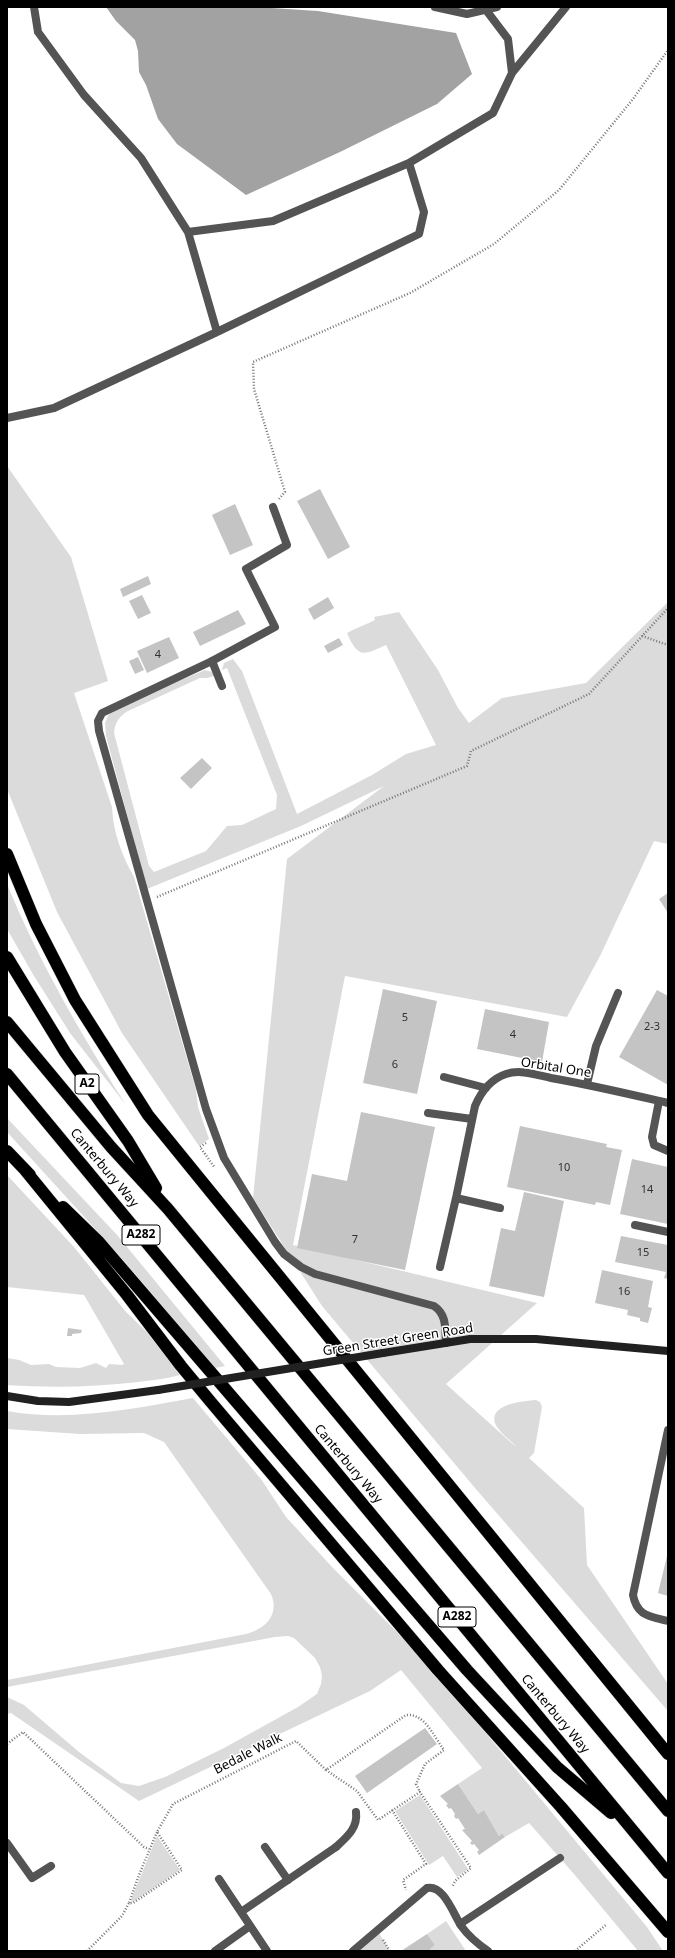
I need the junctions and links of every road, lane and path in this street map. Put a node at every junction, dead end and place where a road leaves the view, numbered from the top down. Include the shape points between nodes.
1 (34, 7) edge
2 (435, 7) edge
3 (497, 7) edge
4 (566, 7) edge
5 (486, 10) junction
6 (668, 50) edge
7 (512, 73) junction
8 (409, 163) junction
9 (188, 232) junction
10 (217, 332) junction
11 (7, 418) edge
12 (273, 507) joint
13 (668, 608) edge
14 (642, 636) junction
15 (668, 645) edge
16 (212, 661) junction
17 (222, 686) dead end
18 (7, 854) edge
19 (147, 900) junction
20 (7, 957) edge
21 (618, 993) dead end
22 (7, 1022) edge
23 (7, 1074) edge
24 (444, 1077) dead end
25 (587, 1084) junction
26 (486, 1088) junction
27 (659, 1101) junction
28 (668, 1103) edge
29 (428, 1113) dead end
30 (472, 1119) junction
31 (7, 1151) edge
32 (668, 1151) edge
33 (25, 1170) junction
34 (456, 1198) junction
35 (500, 1208) dead end
36 (168, 1209) junction
37 (635, 1225) dead end
38 (668, 1232) edge
39 (440, 1267) dead end
40 (446, 1343) junction
41 (668, 1351) edge
42 (7, 1396) edge
43 (668, 1435) edge
44 (668, 1621) edge
45 (7, 1744) edge
46 (668, 1754) edge
47 (326, 1770) junction
48 (420, 1792) junction
49 (392, 1810) junction
50 (668, 1811) edge
51 (356, 1812) dead end
52 (157, 1832) junction
53 (636, 1834) junction
54 (7, 1843) edge
55 (265, 1847) dead end
56 (149, 1849) junction
57 (560, 1858) dead end
58 (426, 1864) dead end
59 (51, 1866) dead end
60 (668, 1872) edge
61 (219, 1879) dead end
62 (288, 1880) junction
63 (451, 1891) dead end
64 (129, 1903) junction
65 (241, 1912) junction
66 (460, 1924) junction
67 (607, 1924) dead end
68 (250, 1926) junction
69 (668, 1932) edge
70 (88, 1951) edge
71 (215, 1951) edge
72 (267, 1951) edge
73 (353, 1951) edge
74 (488, 1951) edge
75 (575, 1951) edge

1 - 9 street via 38,32 84,95 141,158
2 - 5 street via 467,14
3 - 5 street
4 - 7 street
5 - 7 street via 508,39
6 - 12 path via 633,99 559,190 494,244 410,293 253,362 254,389 285,492
7 - 8 street via 493,113
8 - 9 street via 273,221
8 - 10 street via 424,212 419,234
9 - 10 street
10 - 11 street via 54,408
12 - 16 street via 287,545 246,569 275,627
13 - 14 path
14 - 15 path
14 - 19 path via 589,694 472,751 467,766
16 - 17 street
16 - 19 street via 108,709 101,714 98,721 102,745 116,786
18 - 46 highway via 36,924 76,1000 148,1115
19 - 40 street via 213,1132 228,1166 275,1242 284,1254 315,1274 434,1306 441,1311 444,1318
20 - 36 highway, A2 via 65,1052 128,1141
21 - 25 street via 596,1046
22 - 36 highway, Canterbury Way / A282 via 111,1147
23 - 53 highway, Canterbury Way / A282
24 - 26 street
25 - 26 street, Orbital One via 516,1072 506,1074
25 - 27 street, Orbital One
26 - 30 street, Orbital One via 480,1094
27 - 28 street, Orbital One
27 - 32 street via 652,1136 654,1145
29 - 30 street
30 - 34 street, Orbital One
31 - 33 highway
33 - 53 highway via 98,1241 467,1670 557,1767
33 - 69 highway via 210,1401 438,1670 561,1807
34 - 35 street
34 - 39 street, Orbital One
36 - 50 highway, Canterbury Way / A282
37 - 38 street
40 - 41 main road, Green Street Green Road via 470,1339 536,1339
40 - 42 main road, Green Street Green Road, bridge via 69,1402
43 - 44 street via 633,1595 635,1605 641,1613
45 - 56 path via 23,1732
47 - 48 path via 406,1715 416,1716 423,1721 444,1750 425,1764 416,1784
47 - 49 path via 357,1791 378,1820
47 - 52 path, Bedale Walk via 296,1741 173,1804
48 - 49 path
48 - 63 path via 471,1868 455,1881
49 - 58 path
51 - 62 street via 356,1824 352,1831 336,1847
52 - 56 path, Bedale Walk
52 - 64 path via 182,1870 133,1903
53 - 60 highway, Canterbury Way / A282
54 - 59 street via 32,1878
55 - 62 street
56 - 64 path, Bedale Walk
57 - 66 street
61 - 65 street
62 - 65 street
64 - 70 path, Bedale Walk via 122,1916
65 - 68 street
66 - 73 street via 441,1893 435,1888 426,1888
66 - 74 street
67 - 75 path
68 - 71 street
68 - 72 street

